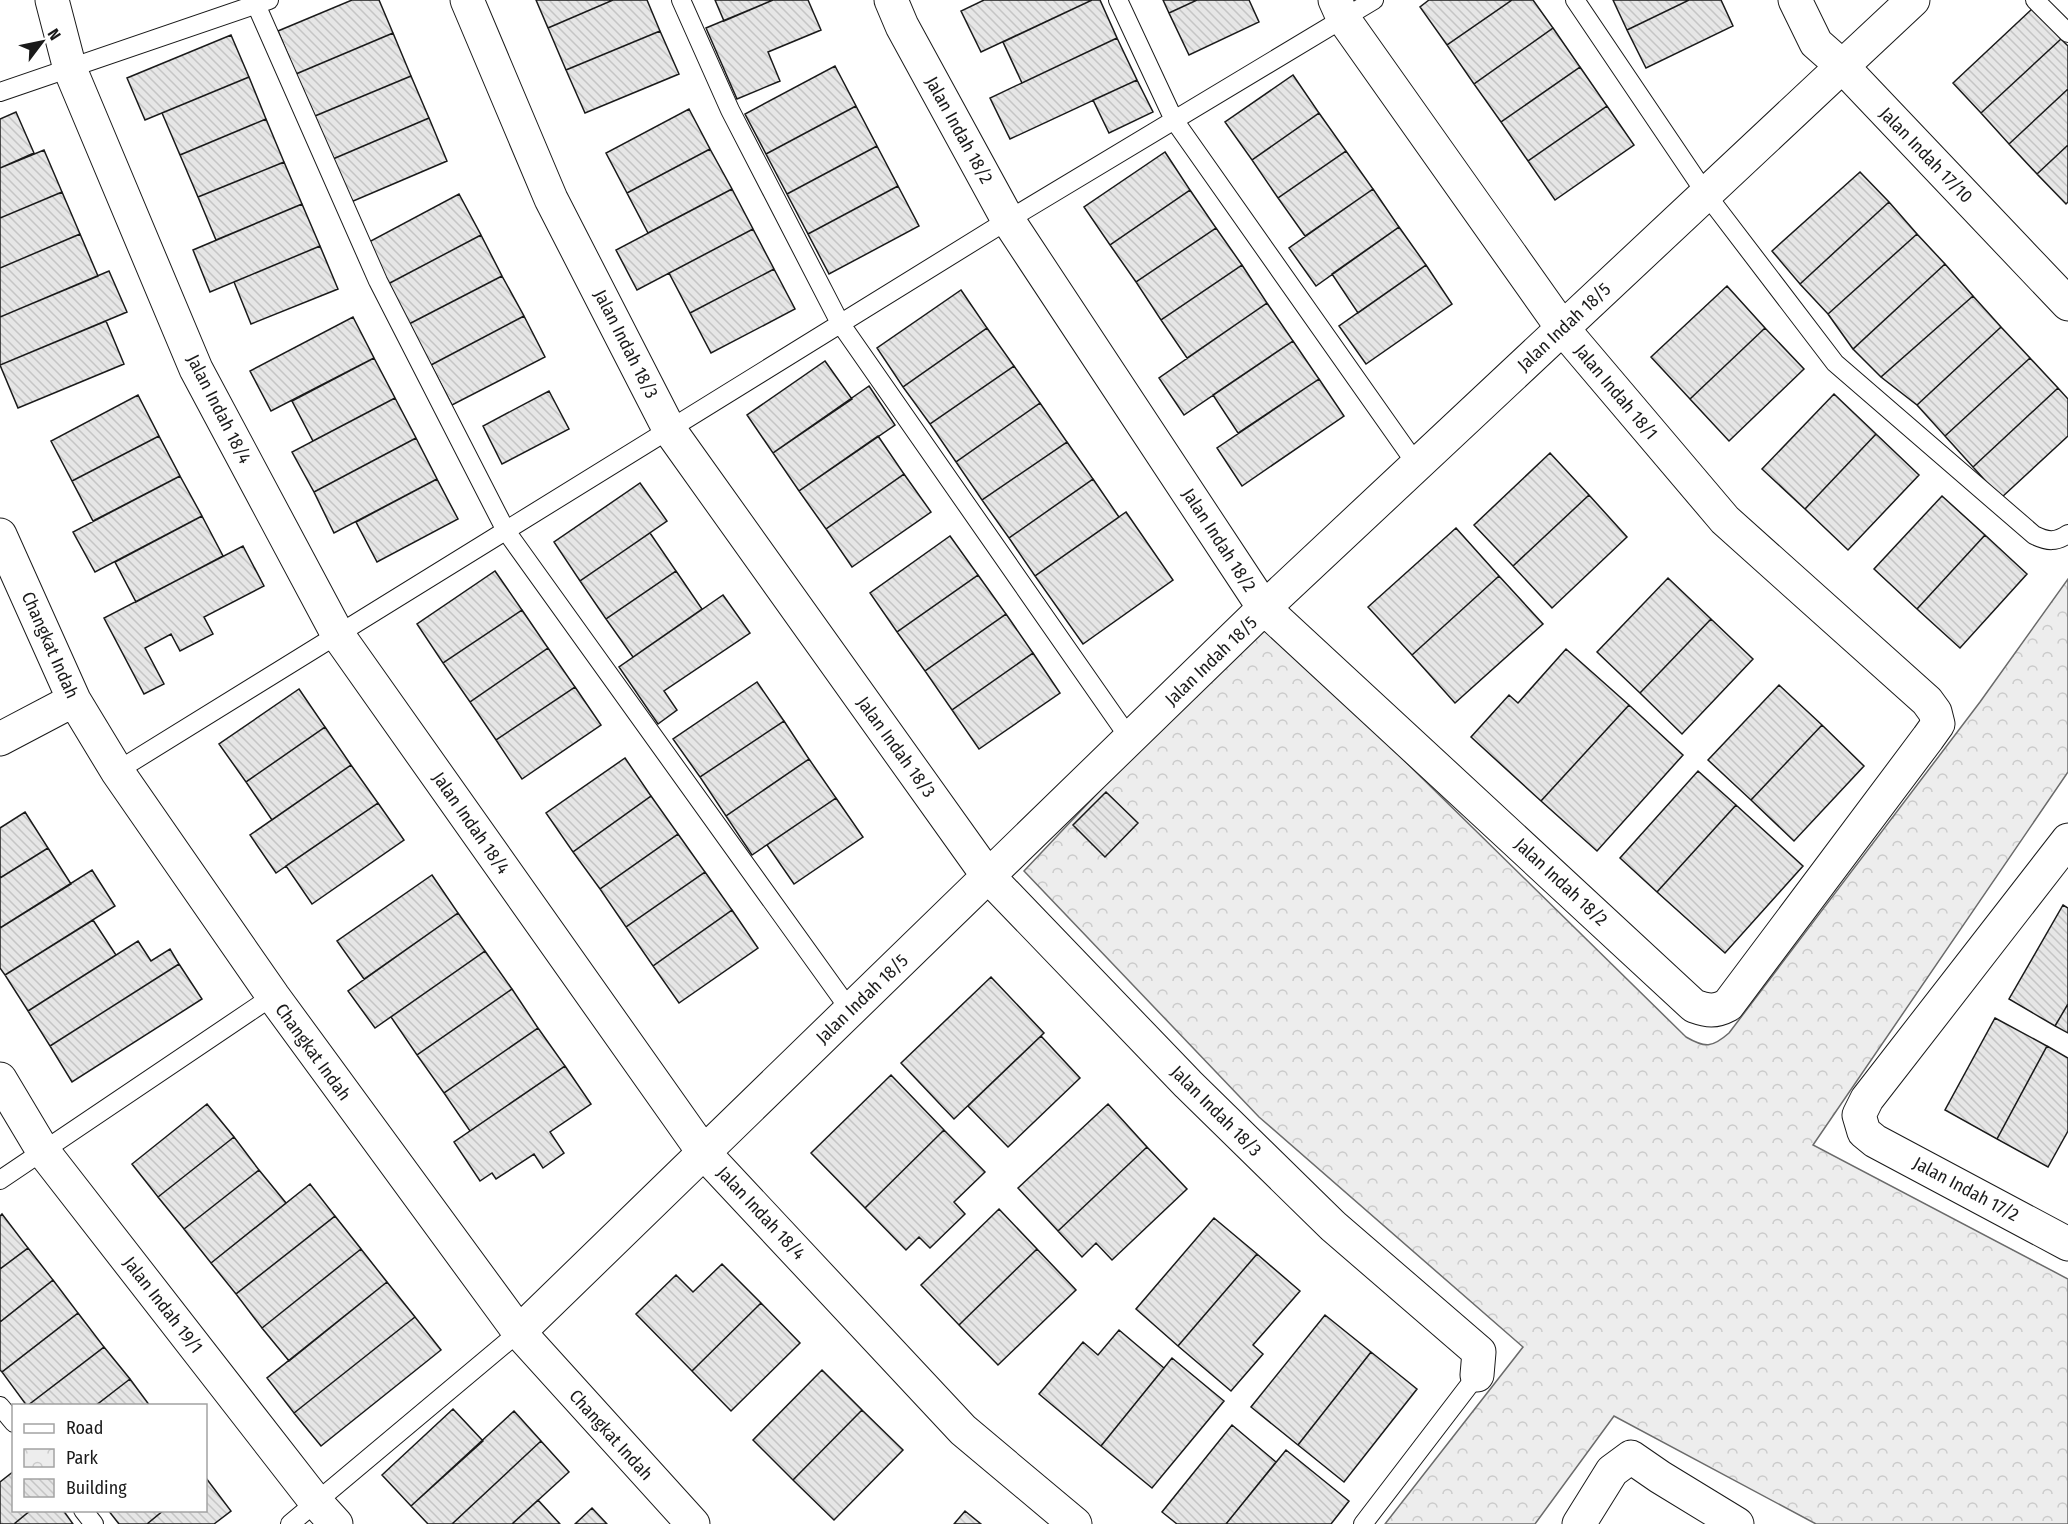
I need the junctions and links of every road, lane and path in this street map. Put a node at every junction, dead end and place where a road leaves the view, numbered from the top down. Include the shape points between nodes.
1 (52, 0) edge
2 (467, 0) edge
3 (681, 0) edge
4 (891, 0) edge
5 (1118, 0) edge
6 (1374, 0) edge
7 (1575, 0) edge
8 (1795, 0) edge
9 (1913, 0) edge
10 (2035, 0) edge
11 (260, 2) edge
12 (1339, 9) edge
13 (2068, 33) edge
14 (1842, 66) junction
15 (70, 69) junction
16 (0, 92) edge
17 (1174, 120) junction
18 (1706, 194) junction
19 (1008, 220) junction
20 (2068, 304) edge
21 (840, 323) junction
22 (1563, 329) junction
23 (669, 429) junction
24 (1417, 465) junction
25 (506, 531) junction
26 (2068, 534) edge
27 (0, 535) edge
28 (1264, 608) junction
29 (338, 634) junction
30 (74, 700) junction
31 (0, 739) edge
32 (1130, 739) junction
33 (117, 771) junction
34 (2068, 840) edge
35 (988, 876) junction
36 (273, 996) junction
37 (1728, 1005) joint
38 (850, 1011) junction
39 (0, 1080) edge
40 (43, 1151) junction
41 (704, 1153) junction
42 (0, 1180) edge
43 (2068, 1244) edge
44 (519, 1332) junction
45 (1477, 1375) joint
46 (0, 1406) edge
47 (12, 1421) edge
48 (85, 1512) edge
49 (326, 1513) edge
50 (94, 1524) edge
51 (290, 1524) edge
52 (693, 1524) edge
53 (1075, 1524) edge
54 (1362, 1524) edge
55 (1579, 1524) edge
56 (1737, 1524) edge

1 - 15 street, Jalan Indah 18/4
2 - 23 street, Jalan Indah 18/3 via 551,199
3 - 21 lane via 730,110
4 - 19 street, Jalan Indah 18/2
5 - 17 lane
6 - 12 lane
7 - 18 lane
8 - 14 street, Jalan Indah 17/10 via 1816,44
9 - 14 street, Jalan Indah 18/5
10 - 13 lane
11 - 15 lane
11 - 25 lane via 378,281
12 - 17 lane
12 - 22 street, Jalan Indah 18/1
14 - 18 street, Jalan Indah 18/5
14 - 20 street, Jalan Indah 17/10
15 - 16 lane
15 - 29 street, Jalan Indah 18/4 via 196,369
17 - 19 lane
17 - 24 lane
18 - 22 street, Jalan Indah 18/5
18 - 26 lane via 1835,363 2034,535 2046,541
19 - 21 lane
19 - 28 street, Jalan Indah 18/2
21 - 23 lane
21 - 32 lane
22 - 24 street, Jalan Indah 18/5
22 - 37 street, Jalan Indah 18/1 via 1725,520 1927,701 1938,724
23 - 25 lane
23 - 35 street, Jalan Indah 18/3
24 - 28 street, Jalan Indah 18/5
25 - 29 lane
25 - 38 lane
27 - 30 street, Changkat Indah
28 - 32 street, Jalan Indah 18/5
28 - 37 street, Jalan Indah 18/2 via 1694,1006 1708,1011
29 - 33 lane
29 - 41 street, Jalan Indah 18/4
30 - 31 street
30 - 33 street, Changkat Indah
32 - 35 street, Jalan Indah 18/5
33 - 36 street, Changkat Indah
34 - 43 street, Jalan Indah 17/2 via 1867,1099 1859,1115 1864,1132 1875,1141
35 - 38 street, Jalan Indah 18/5
35 - 45 street, Jalan Indah 18/3 via 1188,1084 1333,1226 1479,1352
36 - 40 lane
36 - 44 street, Changkat Indah
38 - 41 street, Jalan Indah 18/5
39 - 40 street, Jalan Indah 19/1
40 - 42 lane
40 - 49 street, Jalan Indah 19/1
41 - 44 street, Jalan Indah 18/5
41 - 53 street, Jalan Indah 18/4 via 963,1430
44 - 49 lane
44 - 52 street, Changkat Indah
45 - 54 lane
46 - 47 lane
48 - 50 lane
49 - 51 lane
55 - 56 street via 1612,1472 1631,1457

